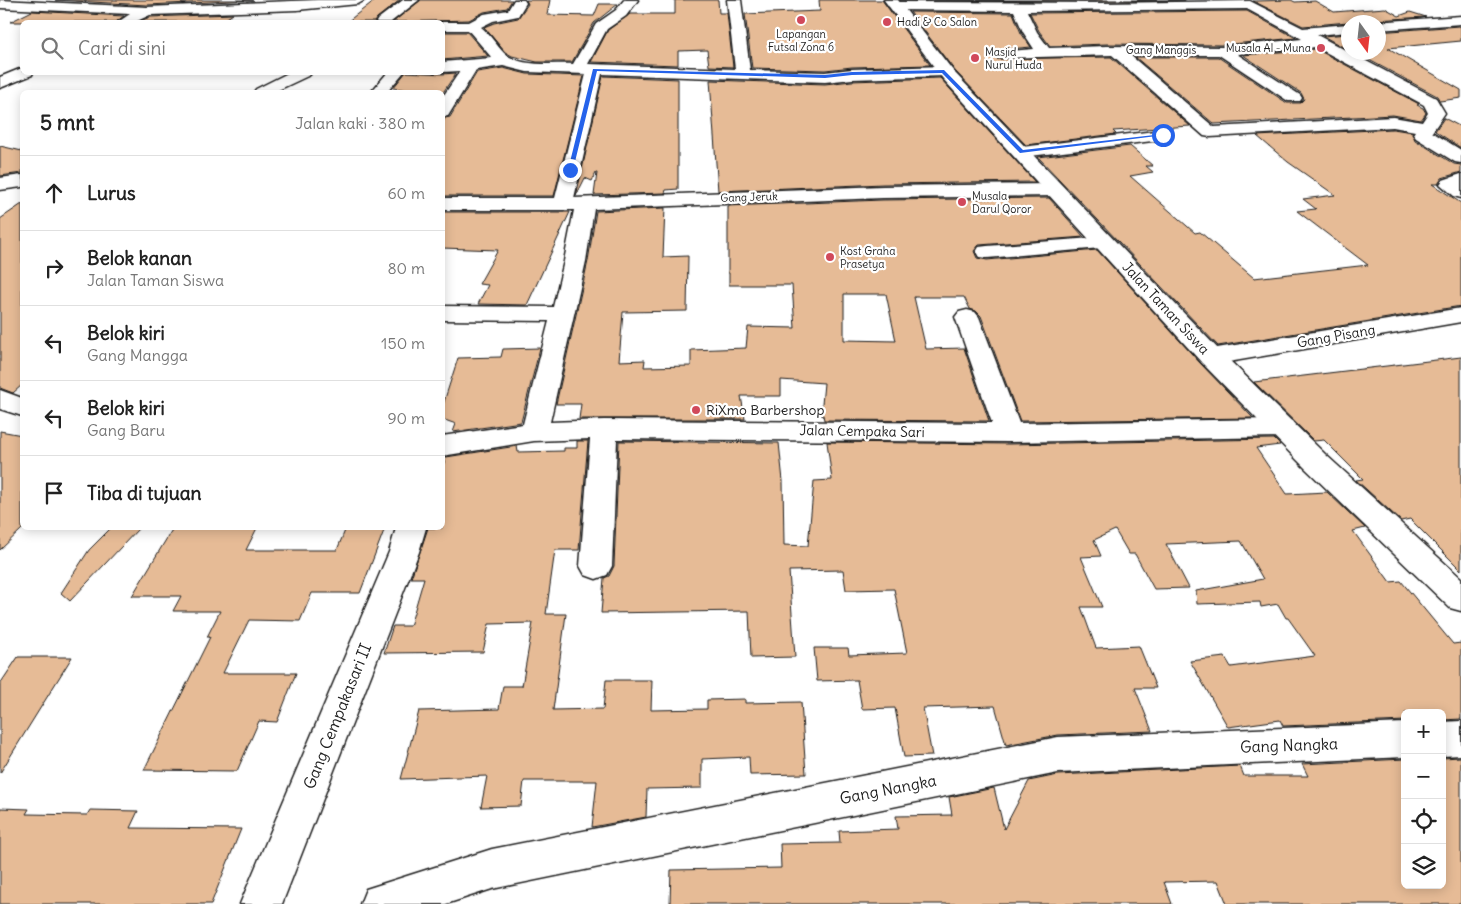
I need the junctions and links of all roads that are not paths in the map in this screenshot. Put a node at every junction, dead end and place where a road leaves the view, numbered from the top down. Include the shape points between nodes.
1 (84, 0) edge
2 (358, 0) edge
3 (412, 0) edge
4 (631, 0) edge
5 (734, 0) edge
6 (893, 3) edge
7 (1251, 3) edge
8 (519, 4) dead end
9 (1072, 4) edge
10 (1156, 4) edge
11 (4, 6) edge
12 (71, 6) junction
13 (1019, 7) junction
14 (147, 11) junction
15 (129, 20) edge
16 (386, 20) edge
17 (1461, 20) edge
18 (1386, 25) edge
19 (445, 26) edge
20 (471, 26) junction
21 (1341, 29) edge
22 (1301, 32) junction
23 (1319, 42) junction
24 (1116, 50) junction
25 (1222, 51) junction
26 (1044, 52) junction
27 (1003, 55) dead end
28 (502, 60) junction
29 (471, 66) junction
30 (445, 67) edge
31 (586, 69) junction
32 (944, 71) junction
33 (743, 74) junction
34 (20, 75) edge
35 (298, 75) edge
36 (394, 75) edge
37 (0, 84) edge
38 (266, 90) edge
39 (381, 90) edge
40 (1294, 98) dead end
41 (445, 107) edge
42 (1426, 128) junction
43 (1163, 135) dead end
44 (1022, 152) junction
45 (1461, 158) edge
46 (1461, 180) edge
47 (20, 181) edge
48 (0, 184) edge
49 (1056, 190) junction
50 (1461, 192) edge
51 (574, 203) junction
52 (445, 204) edge
53 (1105, 243) junction
54 (987, 252) dead end
55 (445, 313) edge
56 (563, 314) junction
57 (1461, 315) edge
58 (966, 316) dead end
59 (1211, 357) junction
60 (0, 399) edge
61 (20, 406) edge
62 (1282, 428) junction
63 (604, 429) junction
64 (534, 432) junction
65 (1009, 432) junction
66 (445, 446) edge
67 (410, 530) edge
68 (596, 566) dead end
69 (1461, 598) edge
70 (1461, 738) edge
71 (1446, 739) edge
72 (1401, 740) edge
73 (261, 904) edge
74 (381, 904) edge

1 - 12 street
2 - 14 street via 297,6
3 - 16 street
4 - 31 street via 621,13 601,27
5 - 33 street
6 - 13 street
6 - 32 street, Jalan Taman Siswa
7 - 10 street
7 - 22 street
8 - 20 street via 513,13 489,17
9 - 10 street
9 - 13 street
11 - 12 street
12 - 14 street
13 - 26 street via 1030,32
14 - 15 street
17 - 18 street
19 - 20 street
20 - 28 street
21 - 22 street
22 - 23 street
23 - 25 street, Gang Manggis
23 - 42 street via 1430,102 1437,113
24 - 25 street, Gang Manggis
24 - 26 street, Gang Manggis
24 - 42 street via 1210,132 1393,122
25 - 40 street
26 - 27 street, Gang Manggis
28 - 29 street
28 - 31 street via 518,66
29 - 30 street
29 - 41 street
31 - 33 street
31 - 51 street
32 - 33 street via 825,77
32 - 44 street, Jalan Taman Siswa
34 - 37 street
35 - 38 street
36 - 39 street
42 - 45 street via 1422,134 1426,138
43 - 44 street
44 - 49 street, Jalan Taman Siswa
46 - 50 street via 1450,184
47 - 48 street
49 - 51 street, Gang Jeruk via 883,192
49 - 53 street, Jalan Taman Siswa
51 - 52 street, Gang Jeruk
51 - 56 street via 575,261
53 - 54 street
53 - 59 street, Jalan Taman Siswa
55 - 56 street
56 - 64 street
57 - 59 street, Gang Pisang
58 - 65 street
59 - 62 street, Jalan Taman Siswa
60 - 61 street
62 - 65 street, Jalan Cempaka Sari
62 - 69 street, Jalan Taman Siswa
63 - 64 street, Jalan Cempaka Sari
63 - 65 street, Jalan Cempaka Sari
63 - 68 street
64 - 66 street, Jalan Cempaka Sari
67 - 73 street, Gang Cempakasari II
70 - 71 street
72 - 74 street, Gang Nangka via 1058,755 492,869

